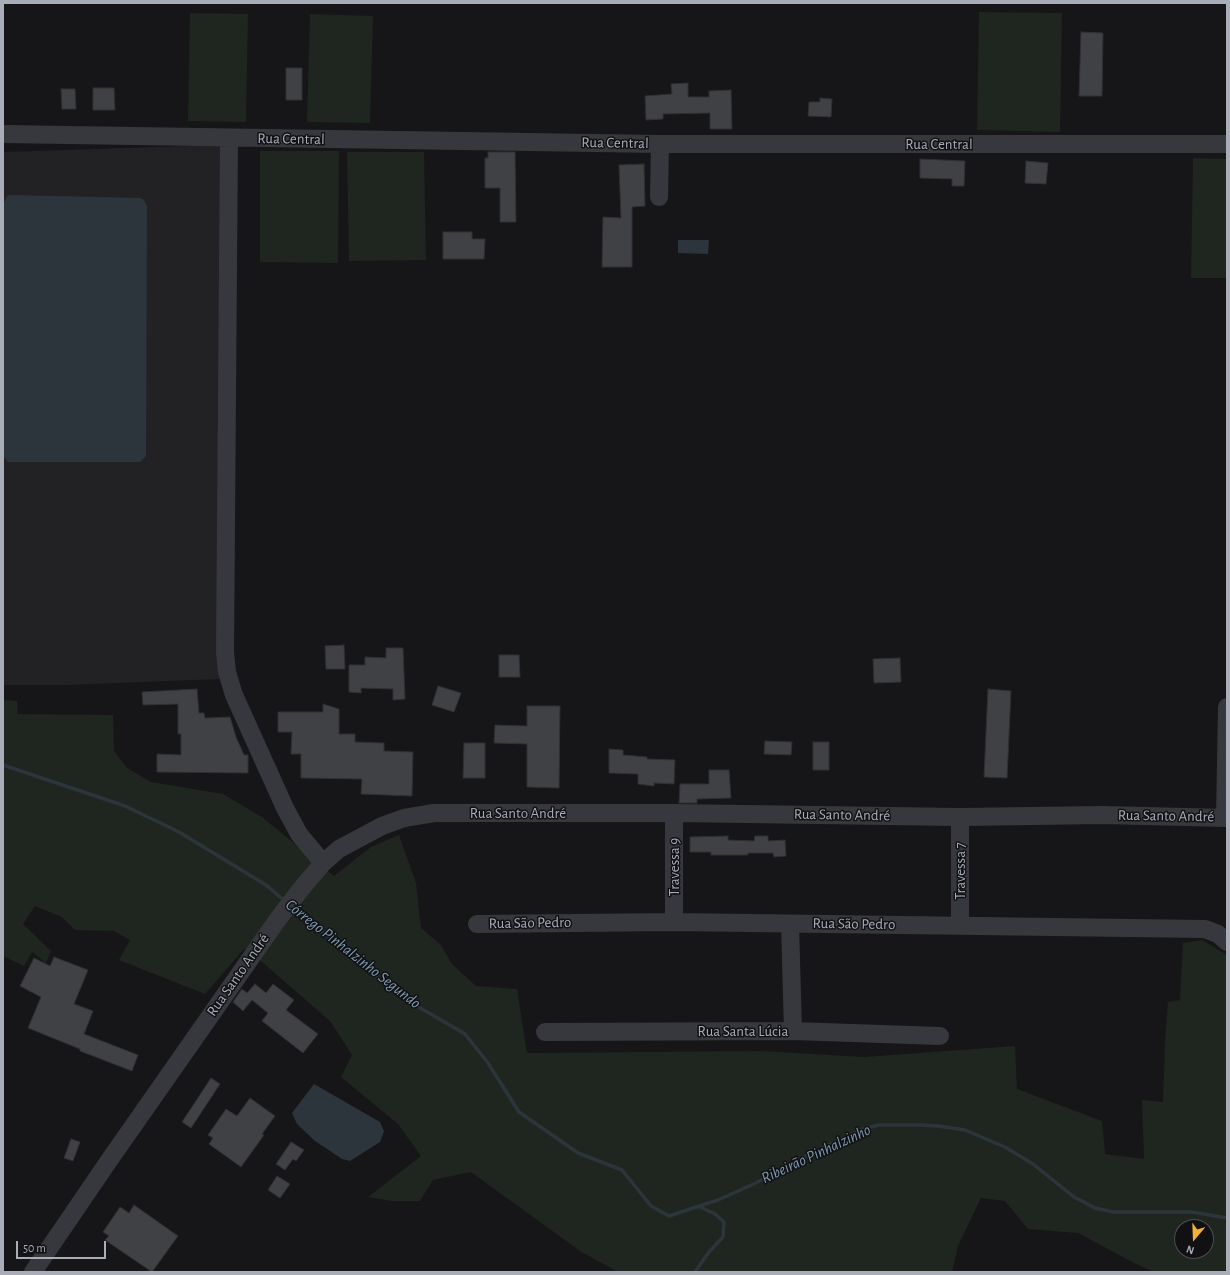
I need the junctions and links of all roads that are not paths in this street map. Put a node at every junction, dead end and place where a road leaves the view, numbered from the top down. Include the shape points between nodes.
1 (3, 134) edge
2 (229, 138) junction
3 (660, 144) junction
4 (1227, 144) edge
5 (659, 197) dead end
6 (1227, 707) edge
7 (674, 813) junction
8 (960, 817) junction
9 (1226, 818) edge
10 (322, 863) junction
11 (674, 922) junction
12 (477, 924) dead end
13 (790, 924) junction
14 (960, 926) junction
15 (1227, 942) edge
16 (793, 1031) junction
17 (545, 1032) dead end
18 (940, 1036) dead end
19 (33, 1272) edge

1 - 2 street, Rua Central
2 - 3 street, Rua Central
2 - 10 street via 225,652 227,672 234,695 285,808 298,834
3 - 4 street, Rua Central
3 - 5 street
6 - 9 street
7 - 8 street, Rua Santo André
7 - 10 street, Rua Santo André via 434,814 404,818 350,842
7 - 11 street, Travessa 9
8 - 9 street, Rua Santo André via 1103,815
8 - 14 street, Travessa 7
10 - 19 street, Rua Santo André via 278,918
11 - 12 street, Rua São Pedro
11 - 13 street, Rua São Pedro
13 - 14 street, Rua São Pedro
13 - 16 street
14 - 15 street, Rua São Pedro via 1205,929 1218,934
16 - 17 street, Rua Santa Lúcia
16 - 18 street, Rua Santa Lúcia

